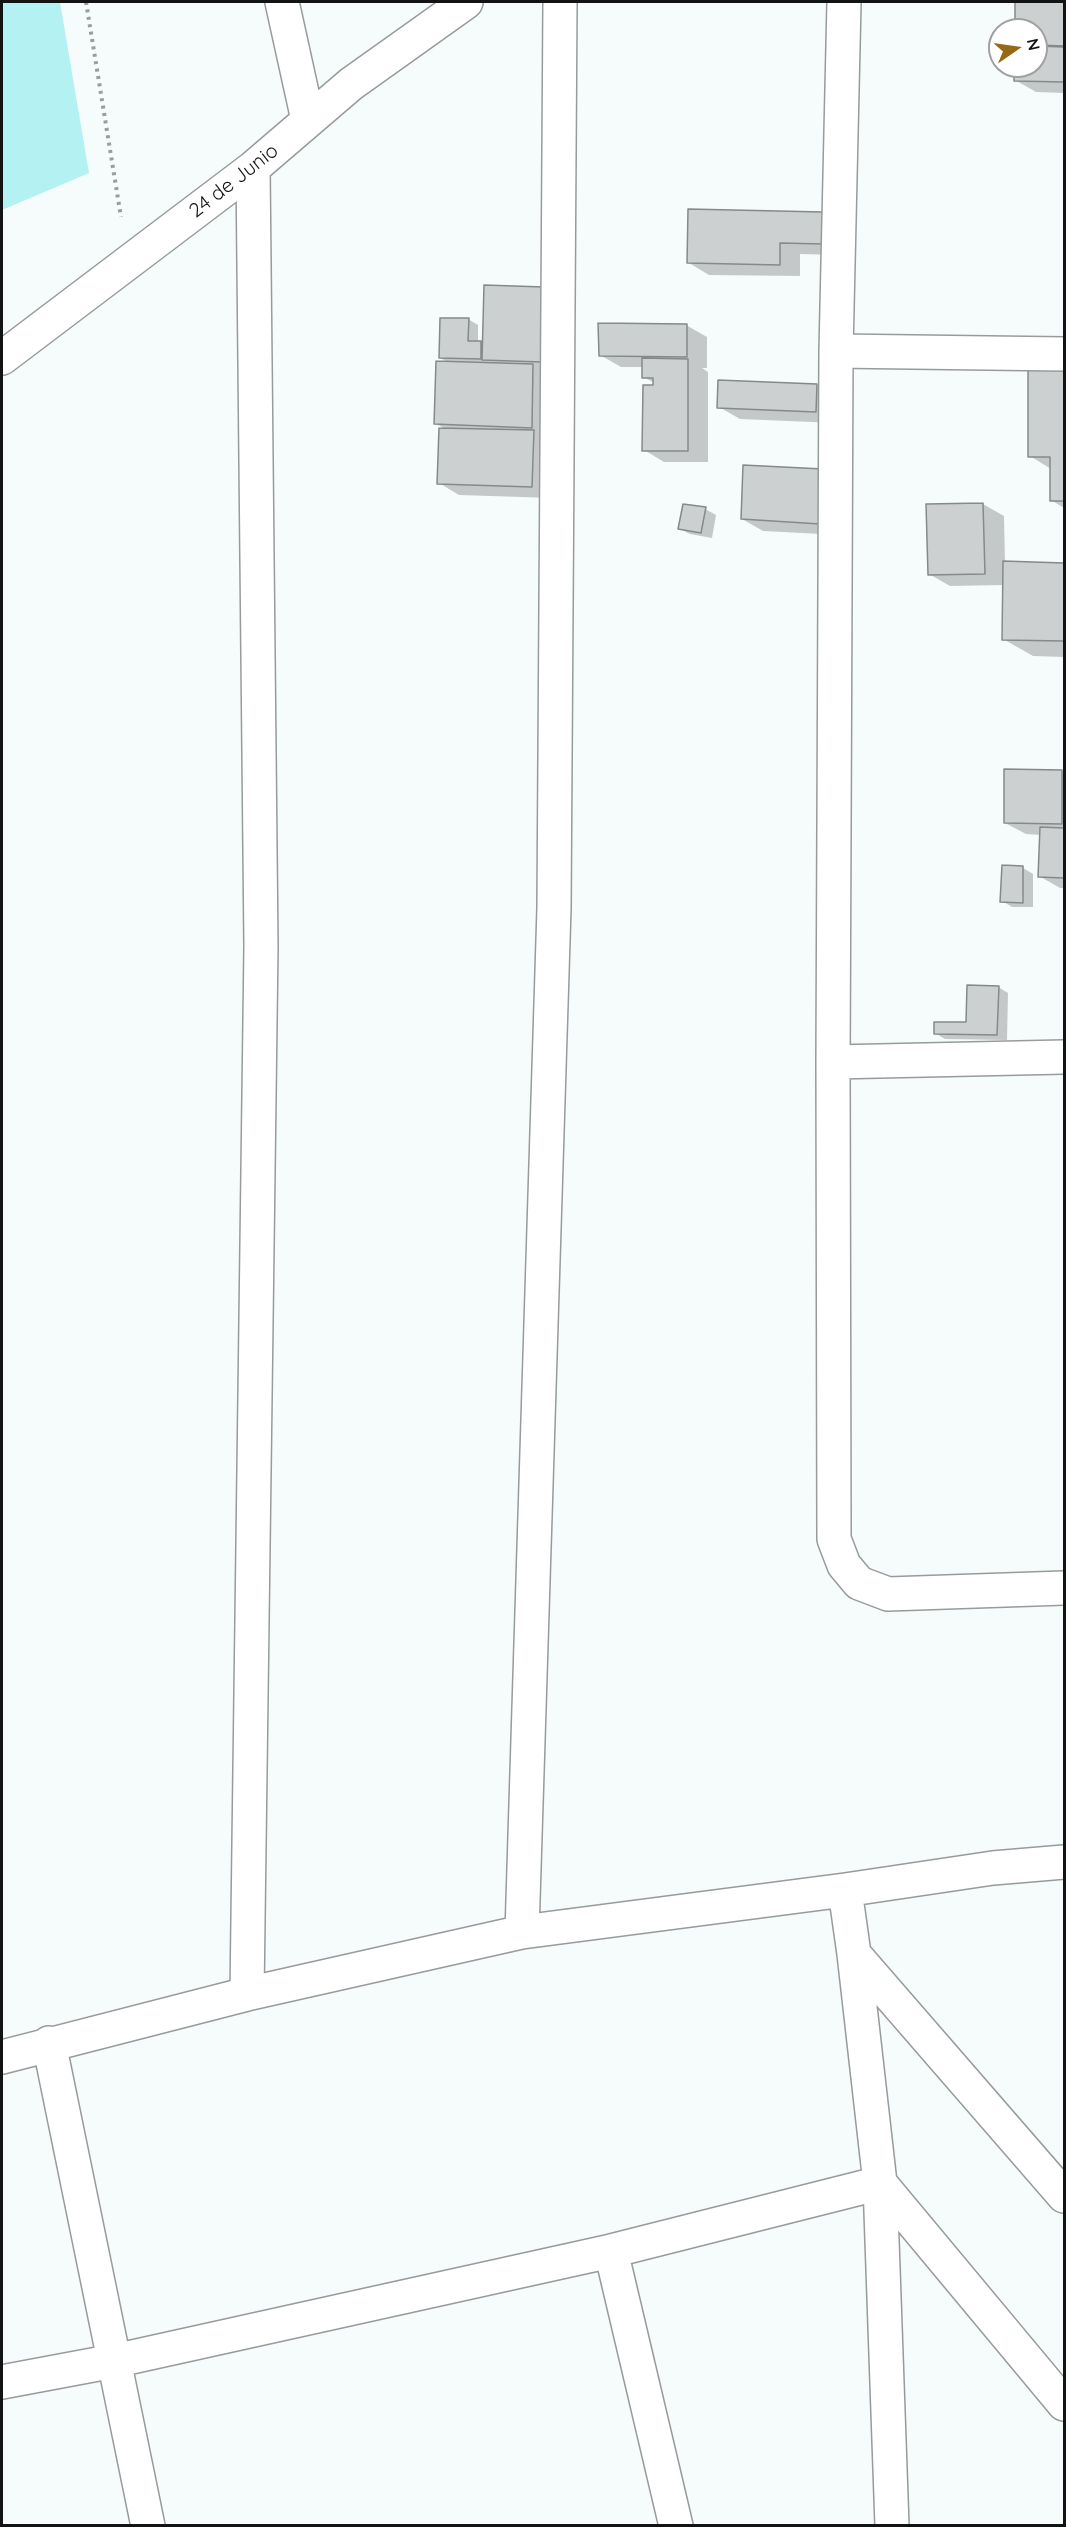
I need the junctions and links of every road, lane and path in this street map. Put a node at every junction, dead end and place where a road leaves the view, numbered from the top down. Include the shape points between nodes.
1 (87, 2) edge
2 (282, 2) edge
3 (466, 2) edge
4 (560, 2) edge
5 (844, 2) edge
6 (308, 120) junction
7 (254, 168) junction
8 (129, 262) junction
9 (836, 351) junction
10 (1065, 354) edge
11 (2, 358) edge
12 (1065, 1057) edge
13 (833, 1062) junction
14 (1065, 1588) edge
15 (1065, 1862) edge
16 (844, 1890) junction
17 (522, 1932) junction
18 (854, 1954) junction
19 (247, 1994) junction
20 (49, 2043) junction
21 (2, 2057) edge
22 (880, 2183) junction
23 (1059, 2183) edge
24 (611, 2251) junction
25 (114, 2361) junction
26 (2, 2382) edge
27 (1065, 2404) edge
28 (148, 2526) edge
29 (676, 2526) edge
30 (892, 2526) edge

1 - 8 path
2 - 6 street
3 - 6 street, 24 de Junio via 351,84
4 - 17 street via 554,908
5 - 9 street
6 - 7 street, 24 de Junio
7 - 8 street, 24 de Junio
7 - 19 street via 261,946
8 - 11 street, 24 de Junio
9 - 10 street
9 - 13 street
12 - 13 street
13 - 14 street via 834,1539 844,1565 859,1582 888,1594
15 - 16 street via 993,1868
16 - 17 street
16 - 18 street
17 - 19 street
18 - 22 street
18 - 23 street
19 - 20 street
20 - 21 street
20 - 25 street
22 - 24 street
22 - 27 street
22 - 30 street
24 - 25 street
24 - 29 street
25 - 26 street
25 - 28 street

